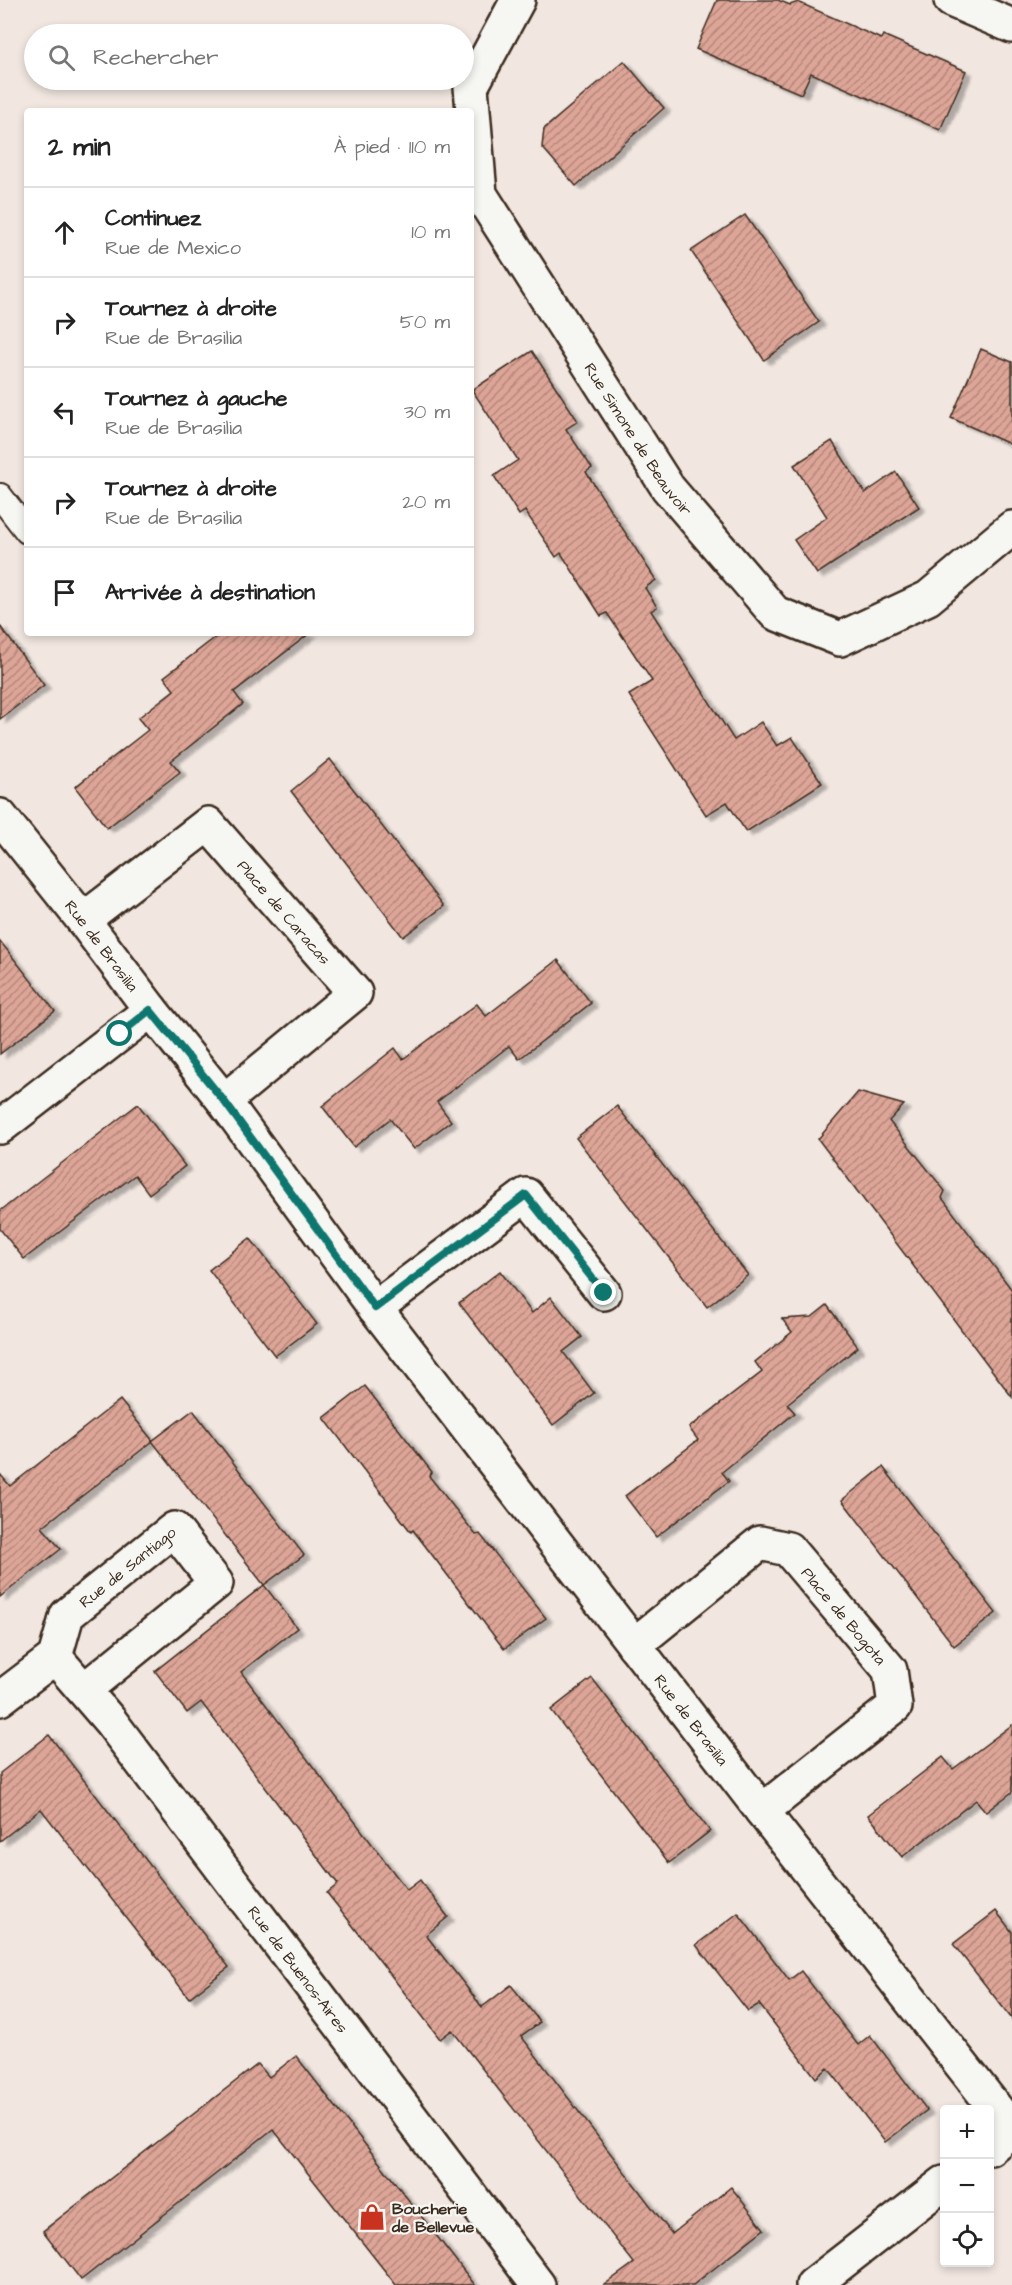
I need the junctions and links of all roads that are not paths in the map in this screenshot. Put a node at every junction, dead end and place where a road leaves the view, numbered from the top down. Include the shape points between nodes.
1 (518, 0) edge
2 (951, 0) edge
3 (1012, 26) edge
4 (474, 81) edge
5 (471, 90) edge
6 (473, 108) edge
7 (474, 123) edge
8 (0, 496) edge
9 (24, 527) edge
10 (1012, 528) edge
11 (0, 816) edge
12 (83, 920) junction
13 (150, 1010) junction
14 (224, 1101) junction
15 (0, 1126) edge
16 (604, 1293) dead end
17 (375, 1308) junction
18 (634, 1645) junction
19 (55, 1657) junction
20 (84, 1690) junction
21 (0, 1699) edge
22 (762, 1811) junction
23 (1012, 2130) edge
24 (994, 2145) edge
25 (940, 2187) edge
26 (538, 2285) edge
27 (813, 2285) edge

1 - 4 street, Rue Simone de Beauvoir
2 - 3 street
5 - 6 street, Rue Simone de Beauvoir
7 - 10 street, Rue Simone de Beauvoir via 480,194 668,488 776,613 840,639 928,598
8 - 9 lane
11 - 12 street, Rue de Brasilia
12 - 13 street, Rue de Brasilia
12 - 14 street, Place de Caracas via 208,824 354,993
13 - 14 street, Rue de Brasilia
13 - 15 street
14 - 17 street, Rue de Brasilia
16 - 17 street via 526,1195
17 - 18 street, Rue de Brasilia
18 - 22 street, Rue de Brasilia
18 - 22 street, Place de Bogota via 760,1543 788,1549 890,1670 895,1706
19 - 20 street, Rue de Buenos-Aires
19 - 20 street, Rue de Santiago via 67,1615 174,1529 216,1583
19 - 21 street
20 - 26 street, Rue de Buenos-Aires
22 - 23 street, Rue de Brasilia
23 - 24 street
25 - 27 street

